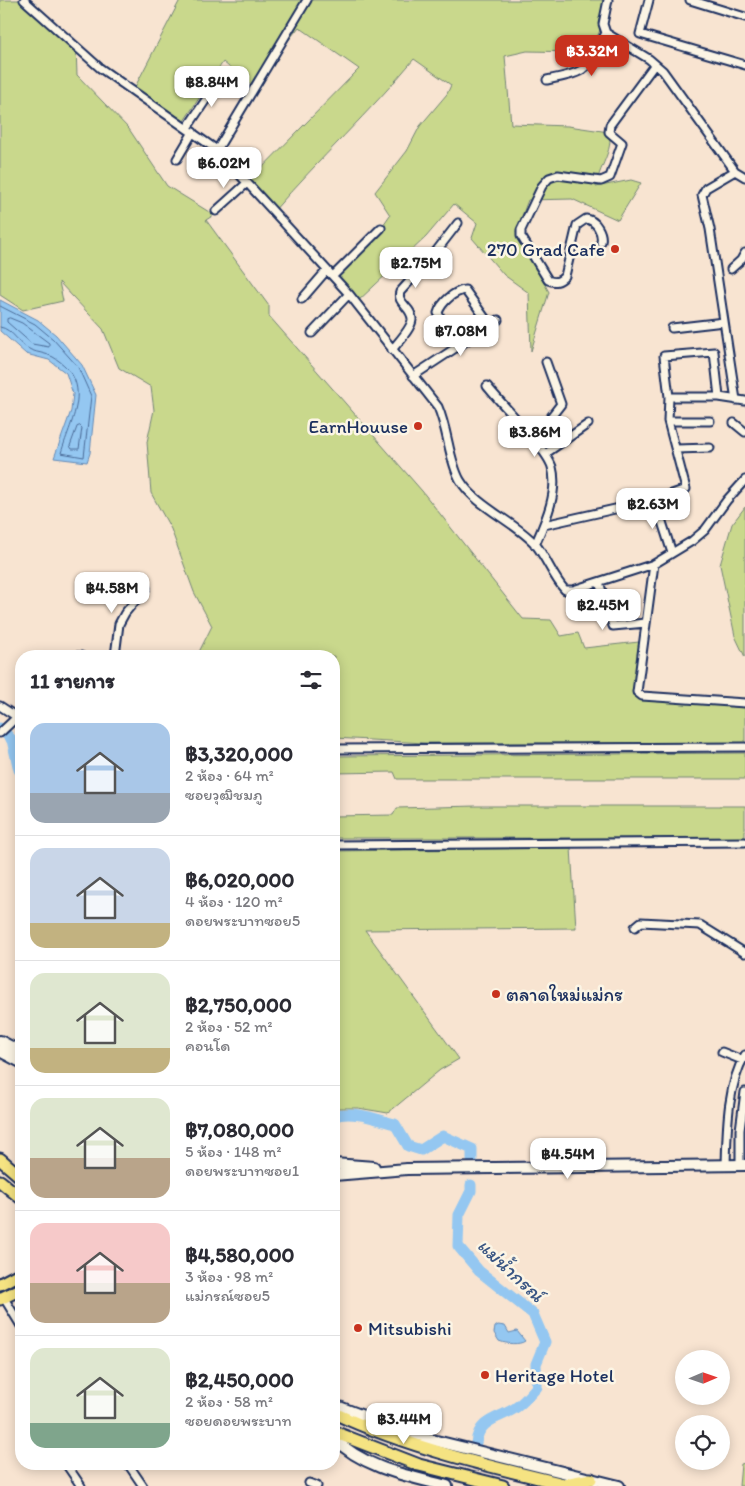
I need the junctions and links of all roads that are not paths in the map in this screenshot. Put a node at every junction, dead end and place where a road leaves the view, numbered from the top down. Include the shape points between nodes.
1 (24, 0) edge
2 (307, 0) edge
3 (608, 0) edge
4 (649, 0) edge
5 (690, 0) edge
6 (745, 17) edge
7 (606, 32) junction
8 (655, 64) junction
9 (745, 65) edge
10 (228, 79) dead end
11 (547, 80) dead end
12 (190, 130) junction
13 (217, 150) junction
14 (177, 159) dead end
15 (735, 171) junction
16 (745, 177) edge
17 (247, 183) junction
18 (216, 211) dead end
19 (458, 223) dead end
20 (381, 228) dead end
21 (600, 242) dead end
22 (745, 253) edge
23 (730, 269) dead end
24 (327, 270) junction
25 (333, 276) junction
26 (348, 294) junction
27 (302, 299) dead end
28 (498, 320) dead end
29 (724, 322) junction
30 (490, 325) junction
31 (672, 328) dead end
32 (312, 333) dead end
33 (456, 348) junction
34 (392, 350) junction
35 (546, 362) dead end
36 (413, 376) junction
37 (487, 386) dead end
38 (719, 397) junction
39 (669, 398) junction
40 (736, 400) junction
41 (745, 401) edge
42 (668, 421) junction
43 (710, 421) dead end
44 (734, 423) dead end
45 (588, 424) dead end
46 (745, 432) edge
47 (533, 440) junction
48 (710, 448) dead end
49 (676, 449) junction
50 (545, 454) junction
51 (745, 480) edge
52 (655, 500) junction
53 (544, 525) junction
54 (535, 545) junction
55 (672, 553) junction
56 (654, 564) junction
57 (599, 582) junction
58 (146, 588) dead end
59 (646, 623) junction
60 (117, 650) edge
61 (745, 703) edge
62 (0, 706) edge
63 (15, 713) edge
64 (15, 719) edge
65 (0, 733) edge
66 (745, 747) edge
67 (340, 749) edge
68 (745, 842) edge
69 (340, 845) edge
70 (635, 927) dead end
71 (745, 953) edge
72 (0, 1041) edge
73 (15, 1049) edge
74 (0, 1051) edge
75 (722, 1052) dead end
76 (15, 1059) edge
77 (742, 1059) edge
78 (745, 1092) edge
79 (0, 1159) edge
80 (340, 1165) edge
81 (743, 1165) edge
82 (726, 1166) junction
83 (390, 1169) junction
84 (15, 1172) edge
85 (340, 1174) edge
86 (0, 1181) edge
87 (15, 1193) edge
88 (15, 1276) edge
89 (0, 1284) edge
90 (15, 1291) edge
91 (2, 1298) edge
92 (15, 1317) edge
93 (340, 1407) edge
94 (340, 1415) edge
95 (340, 1434) edge
96 (340, 1444) edge
97 (70, 1470) edge
98 (132, 1470) edge
99 (591, 1479) junction
100 (309, 1484) dead end
101 (568, 1485) edge
102 (81, 1486) edge
103 (143, 1486) edge
104 (317, 1486) edge
105 (447, 1486) edge
106 (503, 1486) edge
107 (619, 1486) edge

1 - 12 street via 100,68
2 - 13 street
3 - 7 street via 603,24
4 - 9 street via 640,34
5 - 6 street
7 - 8 street
7 - 11 street via 582,71
8 - 15 street
8 - 21 street via 609,129 610,134 622,143 610,177 601,181 558,175 549,178 520,230 548,280 554,282 565,276 578,225 582,221 594,222 601,235
10 - 12 street via 213,89
12 - 13 street
12 - 14 street
13 - 17 street
15 - 16 street
15 - 29 street via 706,188 702,195
17 - 18 street
17 - 24 street
19 - 34 street via 400,292 400,300 412,321
20 - 25 street
22 - 23 street via 742,260
24 - 25 street
24 - 27 street
25 - 26 street
26 - 32 street
26 - 34 street
28 - 30 street
29 - 31 street
29 - 40 street
30 - 33 street
30 - 33 street via 464,290 455,293 438,313
33 - 36 street
34 - 36 street
35 - 47 street via 561,404
36 - 54 street via 438,407 461,482
37 - 47 street
38 - 39 street
38 - 39 street via 714,352 664,356
38 - 40 street
39 - 42 street
40 - 41 street
42 - 43 street
42 - 49 street
44 - 46 street
45 - 50 street
47 - 50 street
48 - 49 street
49 - 52 street via 686,489
50 - 53 street via 552,468 553,480
51 - 55 street via 705,530
52 - 53 street
52 - 55 street
53 - 54 street
54 - 57 street via 565,590
55 - 56 street
56 - 57 street
56 - 59 street
57 - 59 street via 614,626
58 - 60 street via 124,613 119,624
59 - 61 street via 637,692 642,696
62 - 63 street
64 - 65 street
66 - 67 street
68 - 69 street
70 - 71 street via 641,922 700,925
72 - 73 main road
74 - 76 main road
75 - 77 street
77 - 82 street via 730,1102
78 - 81 street via 740,1130
79 - 84 main road
80 - 83 main road
81 - 82 main road
82 - 83 main road
83 - 85 main road
86 - 87 main road
88 - 89 main road
90 - 91 main road
91 - 92 street
93 - 99 main road via 416,1436
94 - 101 main road via 415,1445
95 - 106 main road via 419,1465
96 - 105 main road via 366,1460
97 - 102 street
98 - 103 street
99 - 101 main road
99 - 107 main road
100 - 104 street

